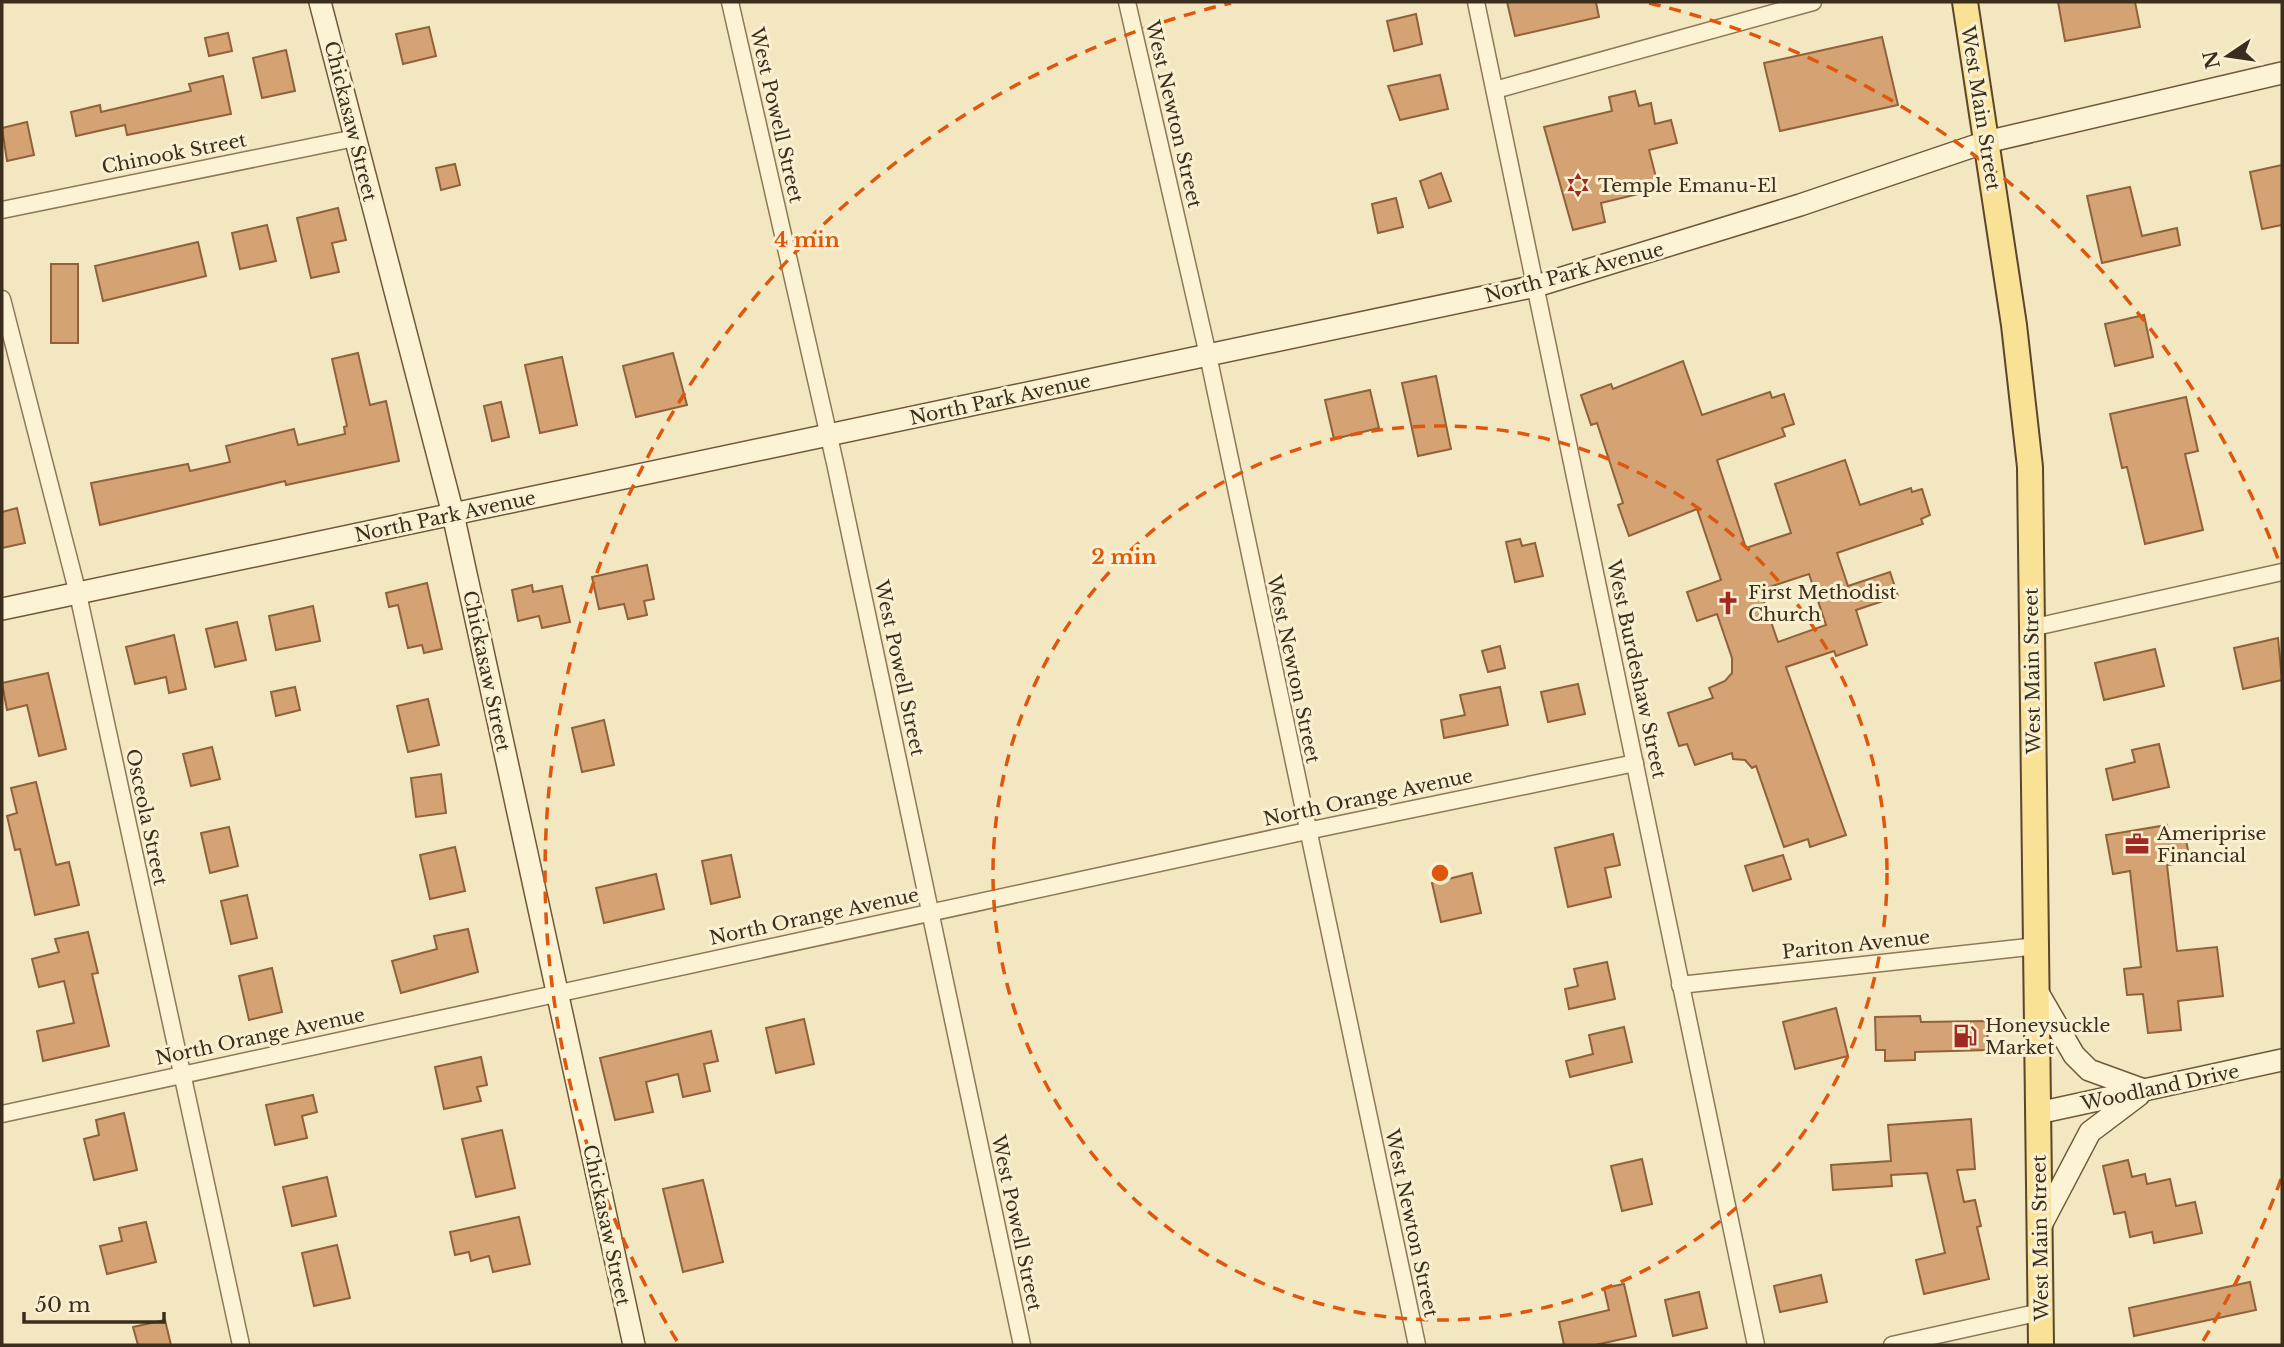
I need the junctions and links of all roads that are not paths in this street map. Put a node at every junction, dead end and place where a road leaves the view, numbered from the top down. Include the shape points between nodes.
1 (320, 2) edge
2 (730, 2) edge
3 (1127, 2) edge
4 (1475, 2) edge
5 (1813, 2) edge
6 (1965, 2) edge
7 (2282, 73) edge
8 (1495, 90) junction
9 (355, 138) junction
10 (1986, 142) junction
11 (2, 210) edge
12 (1536, 286) junction
13 (2, 299) edge
14 (1208, 355) junction
15 (829, 436) junction
16 (453, 514) junction
17 (2282, 572) edge
18 (78, 594) junction
19 (2, 610) edge
20 (2031, 628) junction
21 (1635, 762) junction
22 (1307, 831) junction
23 (930, 912) junction
24 (2037, 946) junction
25 (1680, 985) junction
26 (2037, 991) junction
27 (557, 993) junction
28 (2282, 1060) edge
29 (181, 1073) junction
30 (2146, 1090) junction
31 (2038, 1113) junction
32 (2, 1114) edge
33 (2039, 1230) junction
34 (2041, 1312) junction
35 (241, 1345) edge
36 (634, 1345) edge
37 (1022, 1345) edge
38 (1417, 1345) edge
39 (1756, 1345) edge
40 (1892, 1345) edge
41 (2041, 1345) edge

1 - 9 street, Chickasaw Street
2 - 15 street, West Powell Street
3 - 14 street, West Newton Street
4 - 8 street, West Burdeshaw Street
5 - 8 street
6 - 10 main road, West Main Street
7 - 10 street, North Park Avenue
8 - 12 street, West Burdeshaw Street
9 - 11 street, Chinook Street
9 - 16 street, Chickasaw Street
10 - 12 street, North Park Avenue
10 - 20 main road, West Main Street via 2030,467
12 - 14 street, North Park Avenue
12 - 21 street, West Burdeshaw Street
13 - 18 street, Osceola Street
14 - 15 street, North Park Avenue
14 - 22 street, West Newton Street
15 - 16 street, North Park Avenue
15 - 23 street, West Powell Street
16 - 18 street, North Park Avenue
16 - 27 street, Chickasaw Street
17 - 20 street
18 - 19 street, North Park Avenue
18 - 29 street, Osceola Street
20 - 24 main road, West Main Street
21 - 22 street, North Orange Avenue
21 - 25 street, West Burdeshaw Street
22 - 23 street, North Orange Avenue
22 - 38 street, West Newton Street
23 - 27 street, North Orange Avenue
23 - 37 street, West Powell Street
24 - 25 street, Pariton Avenue
24 - 26 main road, West Main Street
25 - 39 street, West Burdeshaw Street
26 - 30 street via 2074,1055 2089,1070
26 - 31 main road, West Main Street
27 - 29 street, North Orange Avenue
27 - 36 street, Chickasaw Street
28 - 30 street, Woodland Drive
29 - 32 street, North Orange Avenue
29 - 35 street, Osceola Street
30 - 31 street, Woodland Drive
30 - 33 street via 2090,1132
31 - 33 main road, West Main Street
33 - 34 main road, West Main Street
34 - 40 street
34 - 41 main road, West Main Street

